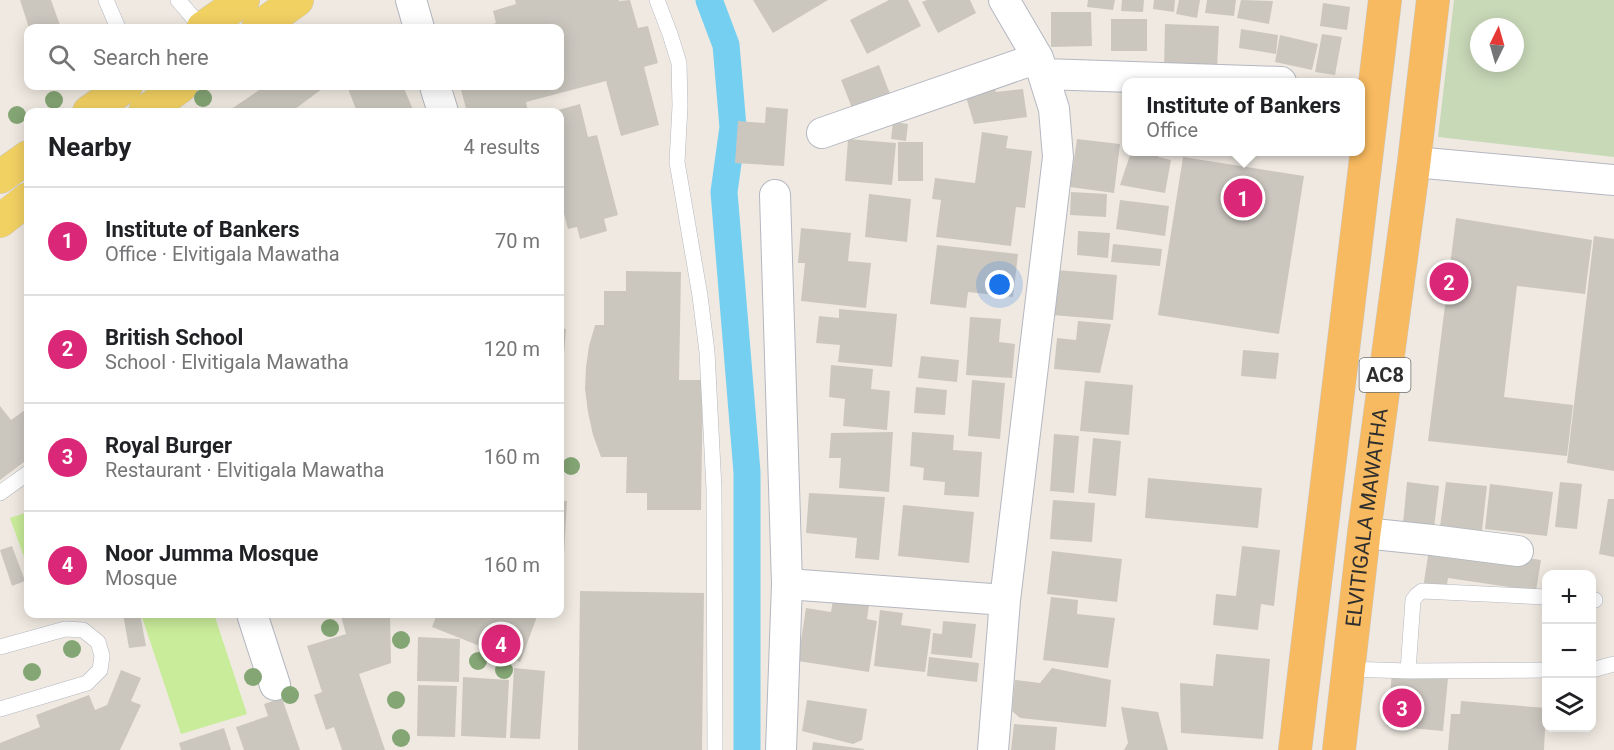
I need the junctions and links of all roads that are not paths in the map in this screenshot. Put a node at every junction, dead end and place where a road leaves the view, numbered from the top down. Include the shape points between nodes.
1 (106, 0) edge
2 (178, 0) edge
3 (297, 0) edge
4 (411, 0) edge
5 (657, 0) edge
6 (1004, 0) edge
7 (1384, 0) edge
8 (1433, 0) edge
9 (217, 16) edge
10 (116, 24) edge
11 (264, 24) edge
12 (418, 24) edge
13 (1041, 66) junction
14 (1221, 78) edge
15 (1367, 86) edge
16 (120, 90) edge
17 (175, 90) edge
18 (436, 90) edge
19 (1365, 104) edge
20 (95, 108) edge
21 (151, 108) edge
22 (442, 108) edge
23 (822, 133) dead end
24 (1359, 156) edge
25 (24, 160) edge
26 (1414, 162) junction
27 (0, 177) edge
28 (1614, 180) edge
29 (775, 195) dead end
30 (24, 202) edge
31 (0, 221) edge
32 (24, 476) edge
33 (0, 493) edge
34 (1364, 533) junction
35 (1518, 551) dead end
36 (787, 584) junction
37 (1542, 597) edge
38 (1005, 600) junction
39 (253, 618) edge
40 (0, 647) edge
41 (1614, 664) edge
42 (1347, 669) junction
43 (1596, 669) edge
44 (1542, 670) edge
45 (1408, 671) junction
46 (275, 685) dead end
47 (0, 709) edge
48 (716, 750) edge
49 (781, 750) edge
50 (993, 750) edge
51 (1294, 750) edge
52 (1339, 750) edge

1 - 10 lane
2 - 9 lane
3 - 11 main road
4 - 12 street
5 - 48 lane via 679,63 677,162 707,352 714,489
6 - 13 street
7 - 15 highway, AC8
8 - 26 highway, ELVITIGALA MAWATHA / AC8
13 - 14 street
13 - 23 street
13 - 38 street via 1054,109 1058,157
15 - 19 highway, AC8
16 - 20 main road
17 - 21 main road
18 - 22 street
24 - 51 highway, AC8
25 - 27 main road
26 - 28 street
26 - 34 highway, ELVITIGALA MAWATHA / AC8
29 - 36 street
30 - 31 main road
32 - 33 lane
34 - 35 street
34 - 42 highway, ELVITIGALA MAWATHA / AC8
36 - 38 street
36 - 49 street
37 - 45 lane via 1422,591 1413,600
38 - 50 street
39 - 46 street
40 - 47 lane via 65,629 83,630 98,642 102,657 99,670 87,683
41 - 43 lane
42 - 45 lane
42 - 52 highway, ELVITIGALA MAWATHA / AC8
44 - 45 lane

